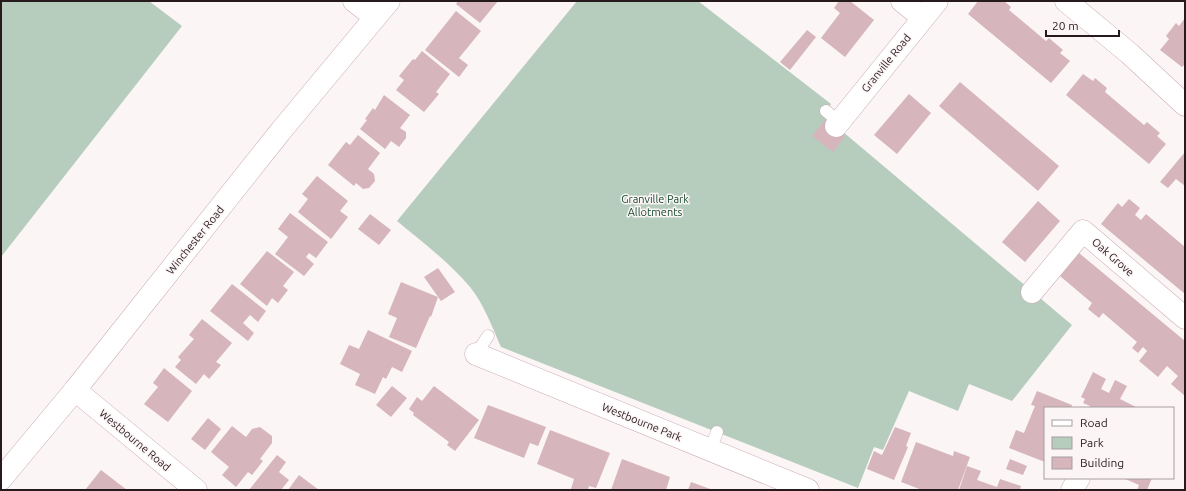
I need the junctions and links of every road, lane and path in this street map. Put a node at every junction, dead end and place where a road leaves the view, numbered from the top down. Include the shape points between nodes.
1 (354, 1) edge
2 (902, 1) edge
3 (937, 1) edge
4 (1066, 1) edge
5 (382, 9) edge
6 (923, 18) junction
7 (1185, 105) edge
8 (834, 120) dead end
9 (1032, 292) dead end
10 (1185, 318) edge
11 (488, 336) dead end
12 (476, 354) joint
13 (75, 390) junction
14 (1, 479) edge
15 (1078, 479) edge
16 (196, 490) edge
17 (808, 490) edge
18 (1072, 490) edge

1 - 5 street
2 - 6 street
3 - 6 street, Granville Road
4 - 7 street via 1130,54
5 - 13 street, Winchester Road via 280,132
6 - 8 street, Granville Road
9 - 10 street, Oak Grove via 1083,231
11 - 12 lane
12 - 17 street, Westbourne Park via 713,441
13 - 14 street, Winchester Road
13 - 16 street, Westbourne Road
15 - 18 street

